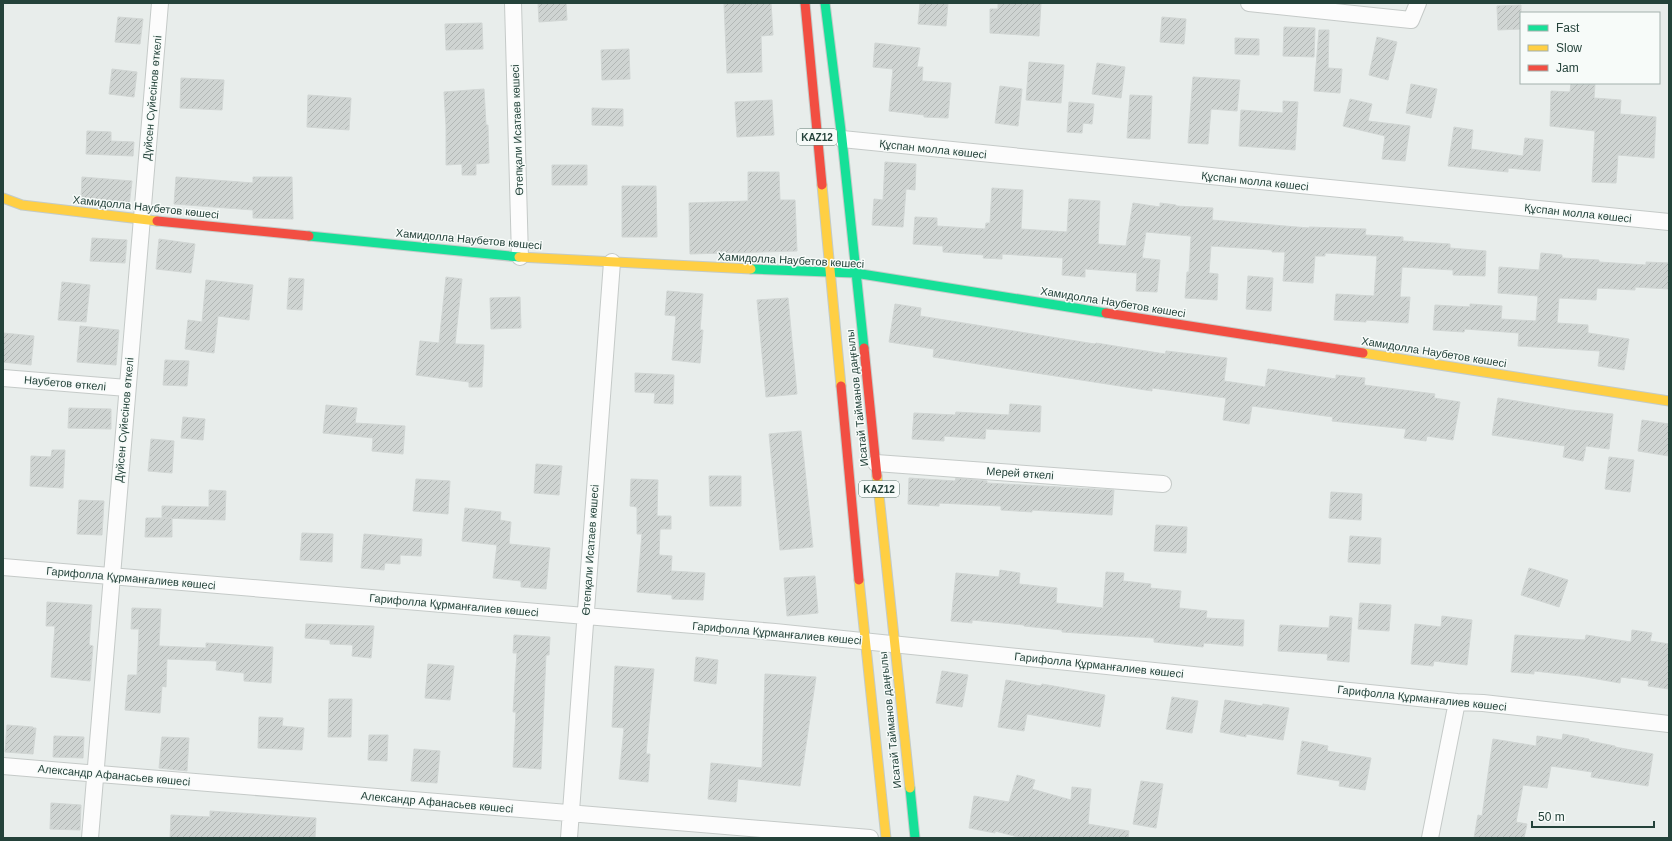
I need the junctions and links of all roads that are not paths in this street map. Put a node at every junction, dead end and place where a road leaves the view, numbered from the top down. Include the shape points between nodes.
1 (160, 3) edge
2 (513, 3) edge
3 (805, 3) edge
4 (825, 3) edge
5 (1249, 3) edge
6 (1418, 3) edge
7 (842, 139) junction
8 (3, 198) edge
9 (142, 220) junction
10 (1669, 222) edge
11 (520, 257) junction
12 (612, 262) junction
13 (830, 272) junction
14 (855, 273) junction
15 (3, 378) edge
16 (127, 388) junction
17 (1669, 401) edge
18 (876, 463) junction
19 (1163, 484) dead end
20 (3, 567) edge
21 (111, 576) junction
22 (586, 616) junction
23 (865, 641) junction
24 (894, 644) junction
25 (1457, 702) junction
26 (1669, 724) edge
27 (3, 766) edge
28 (95, 774) junction
29 (570, 813) junction
30 (90, 838) edge
31 (568, 838) edge
32 (870, 838) edge
33 (886, 838) edge
34 (915, 838) edge
35 (1430, 838) edge

1 - 9 street, Дүйсен Сүйесінов өткелі
2 - 11 street, Өтепқали Исатаев көшесі
3 - 13 main road, Исатай Тайманов даңғылы / KAZ12
4 - 7 main road, Исатай Тайманов даңғылы / KAZ12
5 - 6 street via 1411,20
7 - 10 street, Құспан молла көшесі
7 - 14 main road, Исатай Тайманов даңғылы / KAZ12
8 - 9 main road, Хамидолла Наубетов көшесі via 22,205
9 - 11 main road, Хамидолла Наубетов көшесі
9 - 16 street, Дүйсен Сүйесінов өткелі
11 - 12 main road, Хамидолла Наубетов көшесі
12 - 13 main road, Хамидолла Наубетов көшесі
12 - 22 street, Өтепқали Исатаев көшесі
13 - 14 main road, Хамидолла Наубетов көшесі
13 - 23 main road, Исатай Тайманов даңғылы / KAZ12
14 - 17 main road, Хамидолла Наубетов көшесі
14 - 18 main road, Исатай Тайманов даңғылы / KAZ12
15 - 16 street, Наубетов өткелі
16 - 21 street, Дүйсен Сүйесінов өткелі
18 - 19 street, Мерей өткелі
18 - 24 main road, Исатай Тайманов даңғылы / KAZ12
20 - 21 street, Гарифолла Құрманғалиев көшесі
21 - 22 street, Гарифолла Құрманғалиев көшесі
21 - 28 street, Дүйсен Сүйесінов өткелі
22 - 23 street, Гарифолла Құрманғалиев көшесі
22 - 29 street, Өтепқали Исатаев көшесі
23 - 24 street, Гарифолла Құрманғалиев көшесі
23 - 33 main road, Исатай Тайманов даңғылы / KAZ12
24 - 25 street, Гарифолла Құрманғалиев көшесі
24 - 34 main road, Исатай Тайманов даңғылы / KAZ12
25 - 26 street, Гарифолла Құрманғалиев көшесі
25 - 35 street
27 - 28 street, Александр Афанасьев көшесі
28 - 29 street, Александр Афанасьев көшесі
28 - 30 street, Дүйсен Сүйесінов өткелі
29 - 31 street, Өтепқали Исатаев көшесі
29 - 32 street, Александр Афанасьев көшесі

